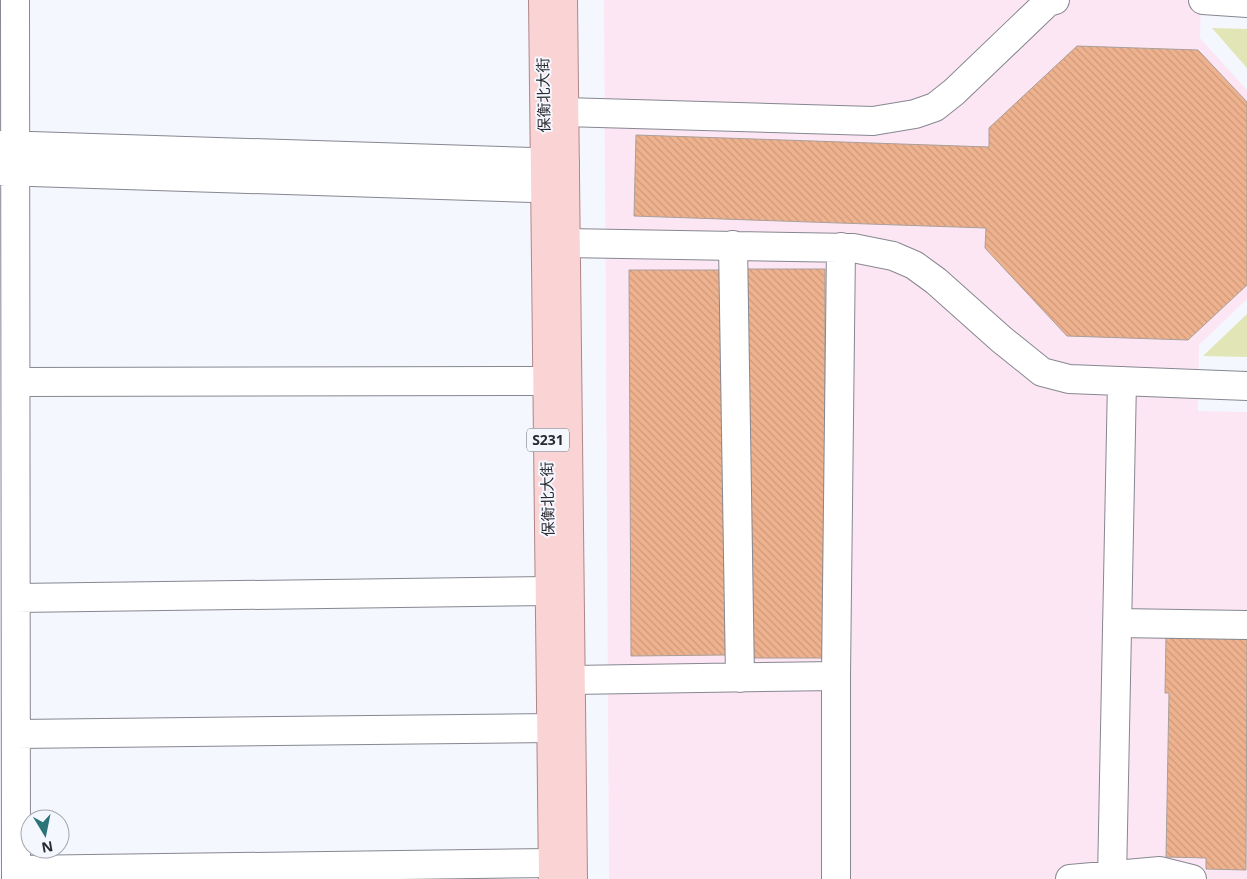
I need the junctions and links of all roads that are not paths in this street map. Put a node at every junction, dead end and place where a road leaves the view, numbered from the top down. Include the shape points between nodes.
1 (15, 0) edge
2 (543, 0) edge
3 (563, 0) edge
4 (1055, 0) edge
5 (1203, 0) edge
6 (1247, 3) edge
7 (564, 112) junction
8 (8, 159) edge
9 (555, 176) junction
10 (566, 242) junction
11 (733, 245) junction
12 (841, 247) junction
13 (547, 380) junction
14 (1122, 381) junction
15 (16, 382) junction
16 (1247, 386) edge
17 (8, 423) edge
18 (8, 505) edge
19 (550, 591) junction
20 (16, 598) junction
21 (1117, 623) junction
22 (1247, 625) edge
23 (8, 661) edge
24 (836, 676) junction
25 (740, 678) junction
26 (570, 680) junction
27 (551, 728) junction
28 (16, 734) junction
29 (8, 829) edge
30 (560, 874) edge
31 (16, 875) edge
32 (1112, 877) edge
33 (836, 879) edge
34 (1070, 879) edge
35 (1192, 879) edge

1 - 8 street
2 - 9 main road, 保衡北大街 / S231
3 - 7 main road, 保衡北大街 / S231
4 - 7 street via 1048,2 954,92 934,107 915,114 873,121
5 - 6 street
7 - 9 main road, 保衡北大街 / S231
8 - 9 street
8 - 15 street
9 - 10 main road, 保衡北大街 / S231
9 - 13 main road, 保衡北大街 / S231
10 - 11 street
10 - 26 main road, 保衡北大街 / S231
11 - 12 street
11 - 25 street
12 - 14 street via 870,250 914,265 1042,372 1069,380
12 - 24 street
13 - 15 street
13 - 19 main road, 保衡北大街 / S231
14 - 16 street
14 - 21 street
15 - 17 street
17 - 18 street
18 - 20 street
19 - 20 street
19 - 27 main road, 保衡北大街 / S231
20 - 23 street
21 - 22 street
21 - 32 street
23 - 28 street
24 - 25 street
24 - 33 street
25 - 26 street
26 - 30 main road, 保衡北大街 / S231
27 - 28 street
27 - 30 main road, 保衡北大街 / S231
28 - 29 street
29 - 31 street
30 - 31 street
32 - 34 street
32 - 35 street via 1160,871

